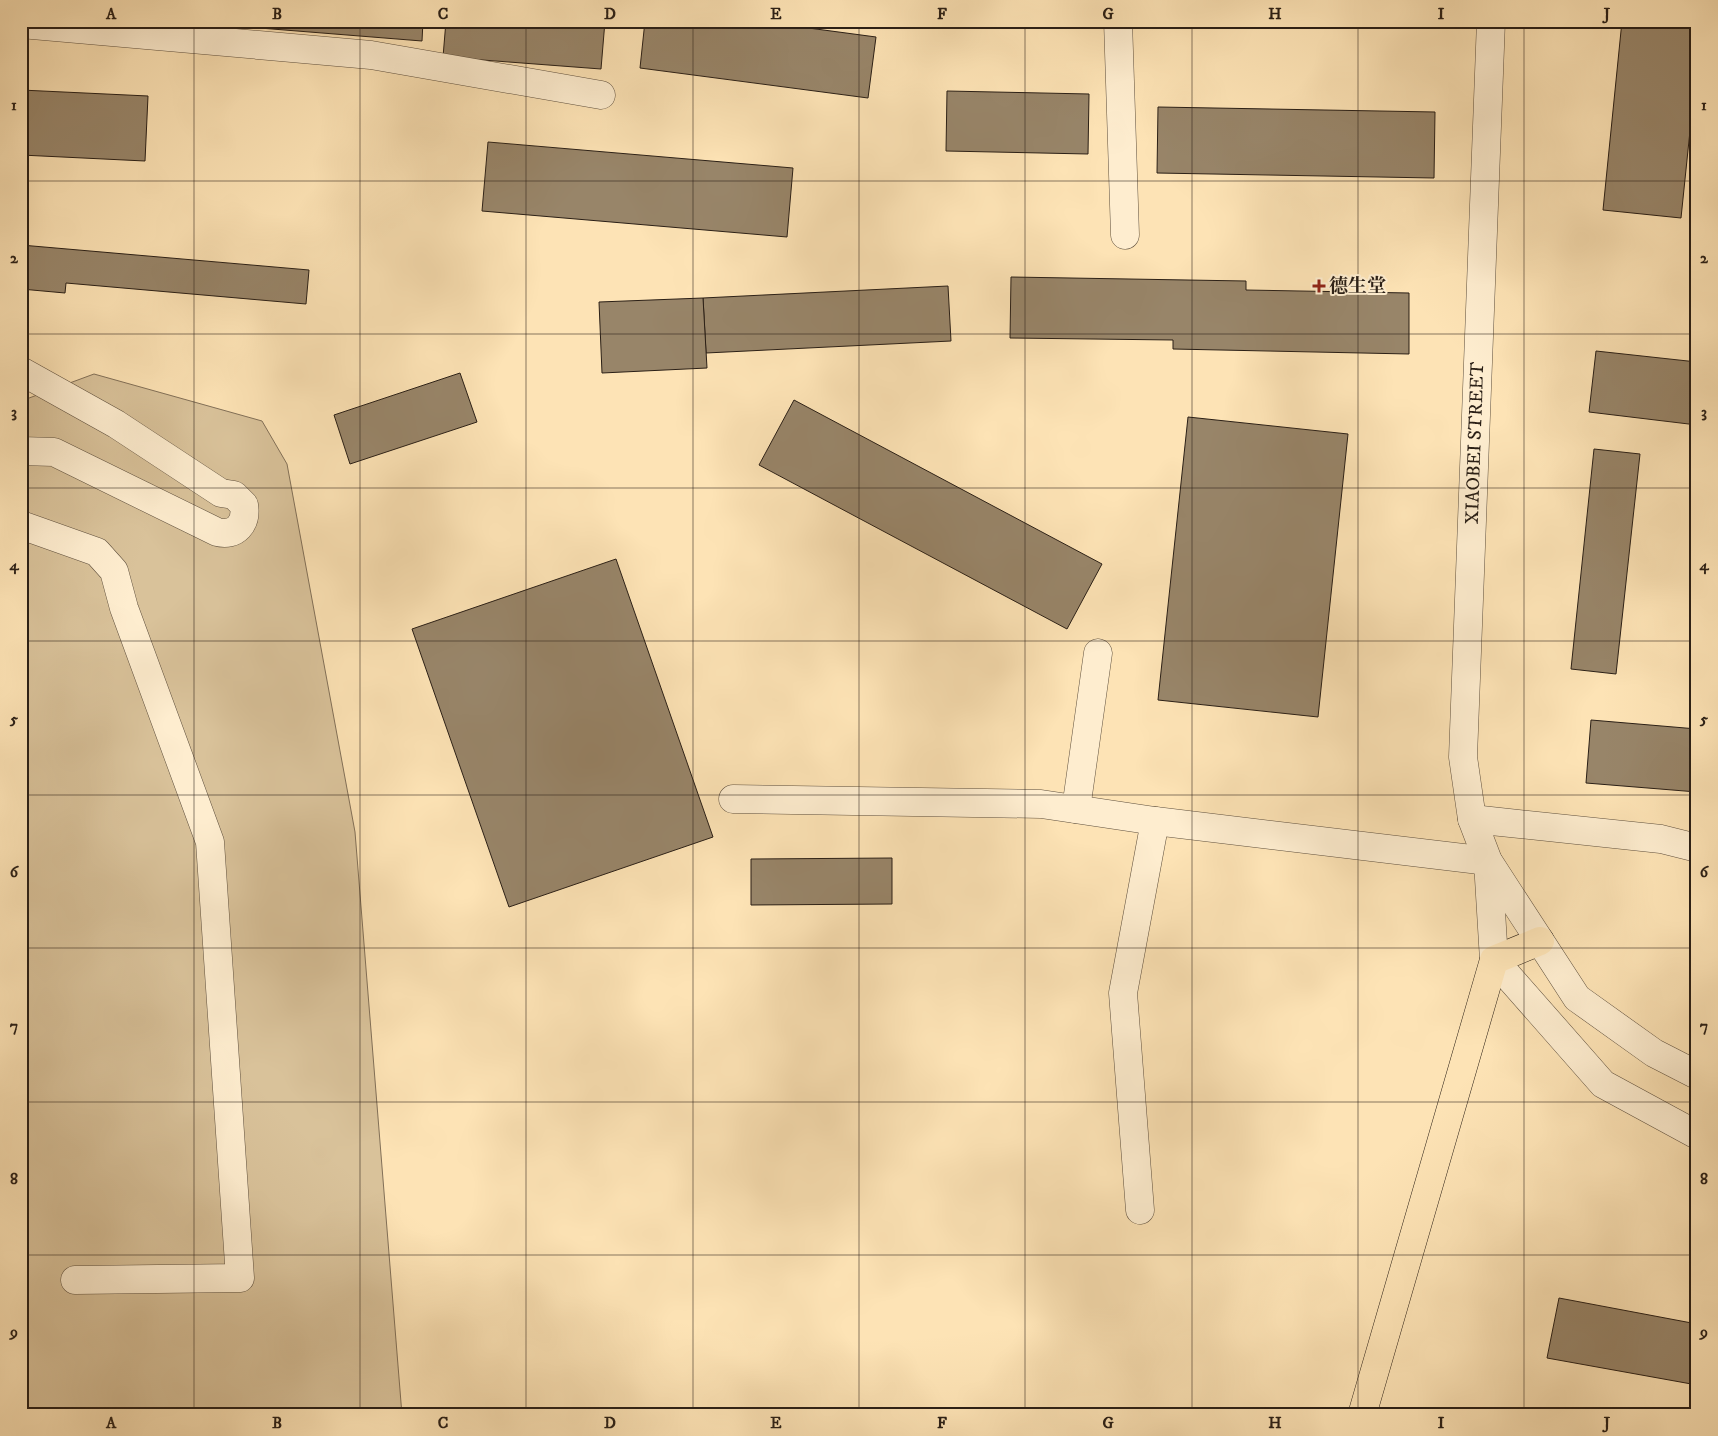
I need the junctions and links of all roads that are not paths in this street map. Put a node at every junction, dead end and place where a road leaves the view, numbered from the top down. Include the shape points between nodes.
1 (1118, 21) edge
2 (1491, 21) edge
3 (21, 24) edge
4 (601, 95) dead end
5 (1125, 235) dead end
6 (21, 370) edge
7 (21, 451) edge
8 (21, 525) edge
9 (1098, 653) dead end
10 (733, 799) dead end
11 (1076, 809) junction
12 (1472, 819) junction
13 (1155, 821) junction
14 (1697, 848) edge
15 (1488, 861) junction
16 (1540, 941) junction
17 (1494, 960) junction
18 (1697, 1075) edge
19 (1697, 1135) edge
20 (1140, 1210) dead end
21 (75, 1280) dead end
22 (1362, 1415) edge

1 - 5 street
2 - 12 street, XIAOBEI STREET via 1463,757
3 - 4 street via 371,55
6 - 7 street via 116,424 221,493 234,495 244,505 244,519 242,525 230,533 217,532 54,452
8 - 21 street via 97,552 114,571 124,608 210,842 240,1278
9 - 11 street
10 - 11 street via 1041,804
11 - 13 street
12 - 14 street via 1661,839
12 - 15 street, XIAOBEI STREET
13 - 15 street
13 - 20 street via 1123,993
15 - 16 street
15 - 17 street
16 - 17 main road
16 - 18 street via 1577,998 1654,1053
17 - 19 street via 1602,1084
17 - 22 main road

